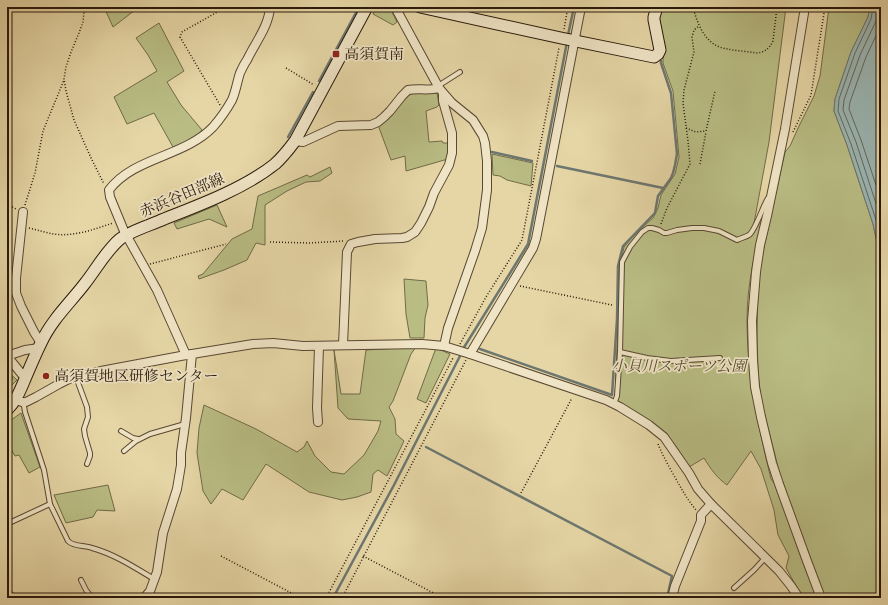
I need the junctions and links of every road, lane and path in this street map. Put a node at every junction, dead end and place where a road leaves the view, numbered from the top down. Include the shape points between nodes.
1 (82, 7) edge
2 (226, 7) edge
3 (270, 7) edge
4 (367, 7) edge
5 (395, 7) edge
6 (420, 7) edge
7 (568, 7) edge
8 (581, 7) edge
9 (657, 7) edge
10 (694, 7) edge
11 (777, 7) edge
12 (805, 7) edge
13 (825, 7) edge
14 (700, 26) junction
15 (567, 39) junction
16 (286, 68) dead end
17 (460, 72) dead end
18 (64, 79) junction
19 (440, 89) junction
20 (322, 90) junction
21 (715, 91) dead end
22 (224, 112) junction
23 (686, 128) junction
24 (706, 131) junction
25 (792, 133) dead end
26 (295, 141) junction
27 (700, 164) dead end
28 (109, 190) junction
29 (771, 193) junction
30 (7, 204) edge
31 (23, 212) junction
32 (120, 221) junction
33 (22, 226) junction
34 (660, 230) junction
35 (126, 235) junction
36 (270, 242) dead end
37 (226, 244) dead end
38 (351, 244) junction
39 (144, 266) junction
40 (512, 285) junction
41 (612, 304) dead end
42 (40, 345) junction
43 (343, 345) junction
44 (319, 346) junction
45 (444, 346) junction
46 (463, 352) junction
47 (620, 352) junction
48 (189, 354) junction
49 (7, 356) edge
50 (720, 358) dead end
51 (76, 377) junction
52 (25, 378) junction
53 (576, 390) junction
54 (19, 401) junction
55 (614, 404) junction
56 (7, 410) edge
57 (318, 422) dead end
58 (185, 424) junction
59 (654, 429) junction
60 (121, 431) dead end
61 (139, 439) junction
62 (124, 451) dead end
63 (87, 464) dead end
64 (521, 493) dead end
65 (50, 504) junction
66 (711, 504) junction
67 (701, 515) junction
68 (7, 524) edge
69 (221, 556) dead end
70 (363, 556) junction
71 (766, 558) junction
72 (154, 579) junction
73 (81, 580) dead end
74 (734, 588) dead end
75 (92, 598) edge
76 (144, 598) edge
77 (301, 598) edge
78 (326, 598) edge
79 (342, 598) edge
80 (443, 598) edge
81 (672, 598) edge
82 (799, 598) edge
83 (821, 598) edge

1 - 18 path via 83,22 70,52
2 - 22 path via 182,32 180,37
3 - 22 street via 266,23 249,54 232,100
4 - 20 main road, 赤浜谷田部線
5 - 19 street
6 - 15 main road
7 - 15 path
8 - 15 street
9 - 15 main road via 654,20 660,50 654,57
10 - 14 path
11 - 14 path via 773,41 763,52 722,48 708,40
12 - 29 street via 785,129
13 - 25 path via 811,95
14 - 23 path via 694,30 692,36 694,52 684,90
15 - 40 street via 536,240
15 - 46 path via 522,240 461,340
16 - 20 path
17 - 19 lane
18 - 28 path via 74,120
18 - 31 path via 42,131 35,173
19 - 26 street via 408,90 384,117 371,125 338,126 303,142
19 - 38 street via 452,133 452,153 449,165 421,223 415,232 407,237
19 - 45 street via 479,128 485,143 486,161 482,228
20 - 26 main road, 赤浜谷田部線
21 - 24 path
22 - 28 street via 212,128 201,137 130,172
23 - 24 path via 696,132
23 - 34 path via 690,164 667,208
24 - 27 path
26 - 35 main road, 赤浜谷田部線 via 276,163 260,175 219,197
28 - 32 street
29 - 34 lane via 753,230 744,238 737,240 719,231 704,228 667,233
29 - 83 street via 753,295 755,387 774,470
30 - 31 path
31 - 33 street
32 - 33 path via 74,234 55,235
32 - 35 street
33 - 42 street via 16,293
34 - 47 lane via 648,228 642,232 622,262
35 - 39 street
35 - 42 main road, 赤浜谷田部線 via 117,242 59,314
36 - 38 path via 345,241
37 - 39 path
38 - 43 street via 347,252
39 - 48 street
40 - 41 path
40 - 46 street
42 - 49 street
42 - 52 main road, 赤浜谷田部線
43 - 44 street
43 - 45 street
44 - 48 street via 253,344
44 - 57 street
45 - 46 street
46 - 53 street
46 - 70 path
46 - 78 path
47 - 50 lane via 671,361
47 - 55 lane via 617,396
48 - 51 street
48 - 58 street
49 - 52 street
51 - 54 street via 26,402
51 - 63 lane via 87,407 88,417 84,429 90,456
52 - 54 main road, 赤浜谷田部線
53 - 55 street
53 - 64 path
54 - 56 main road, 赤浜谷田部線
54 - 65 lane via 24,406 44,470
55 - 59 street
58 - 61 lane
58 - 72 street via 177,489 163,533
59 - 66 street via 664,437 698,489
59 - 67 path via 656,439 683,492
60 - 61 lane
61 - 62 lane
65 - 68 lane
65 - 72 lane via 71,544 103,552
66 - 67 street
66 - 71 street
67 - 81 street
69 - 77 path
70 - 79 path
70 - 80 path
71 - 74 lane
71 - 82 street
72 - 76 street via 150,591
73 - 75 lane

